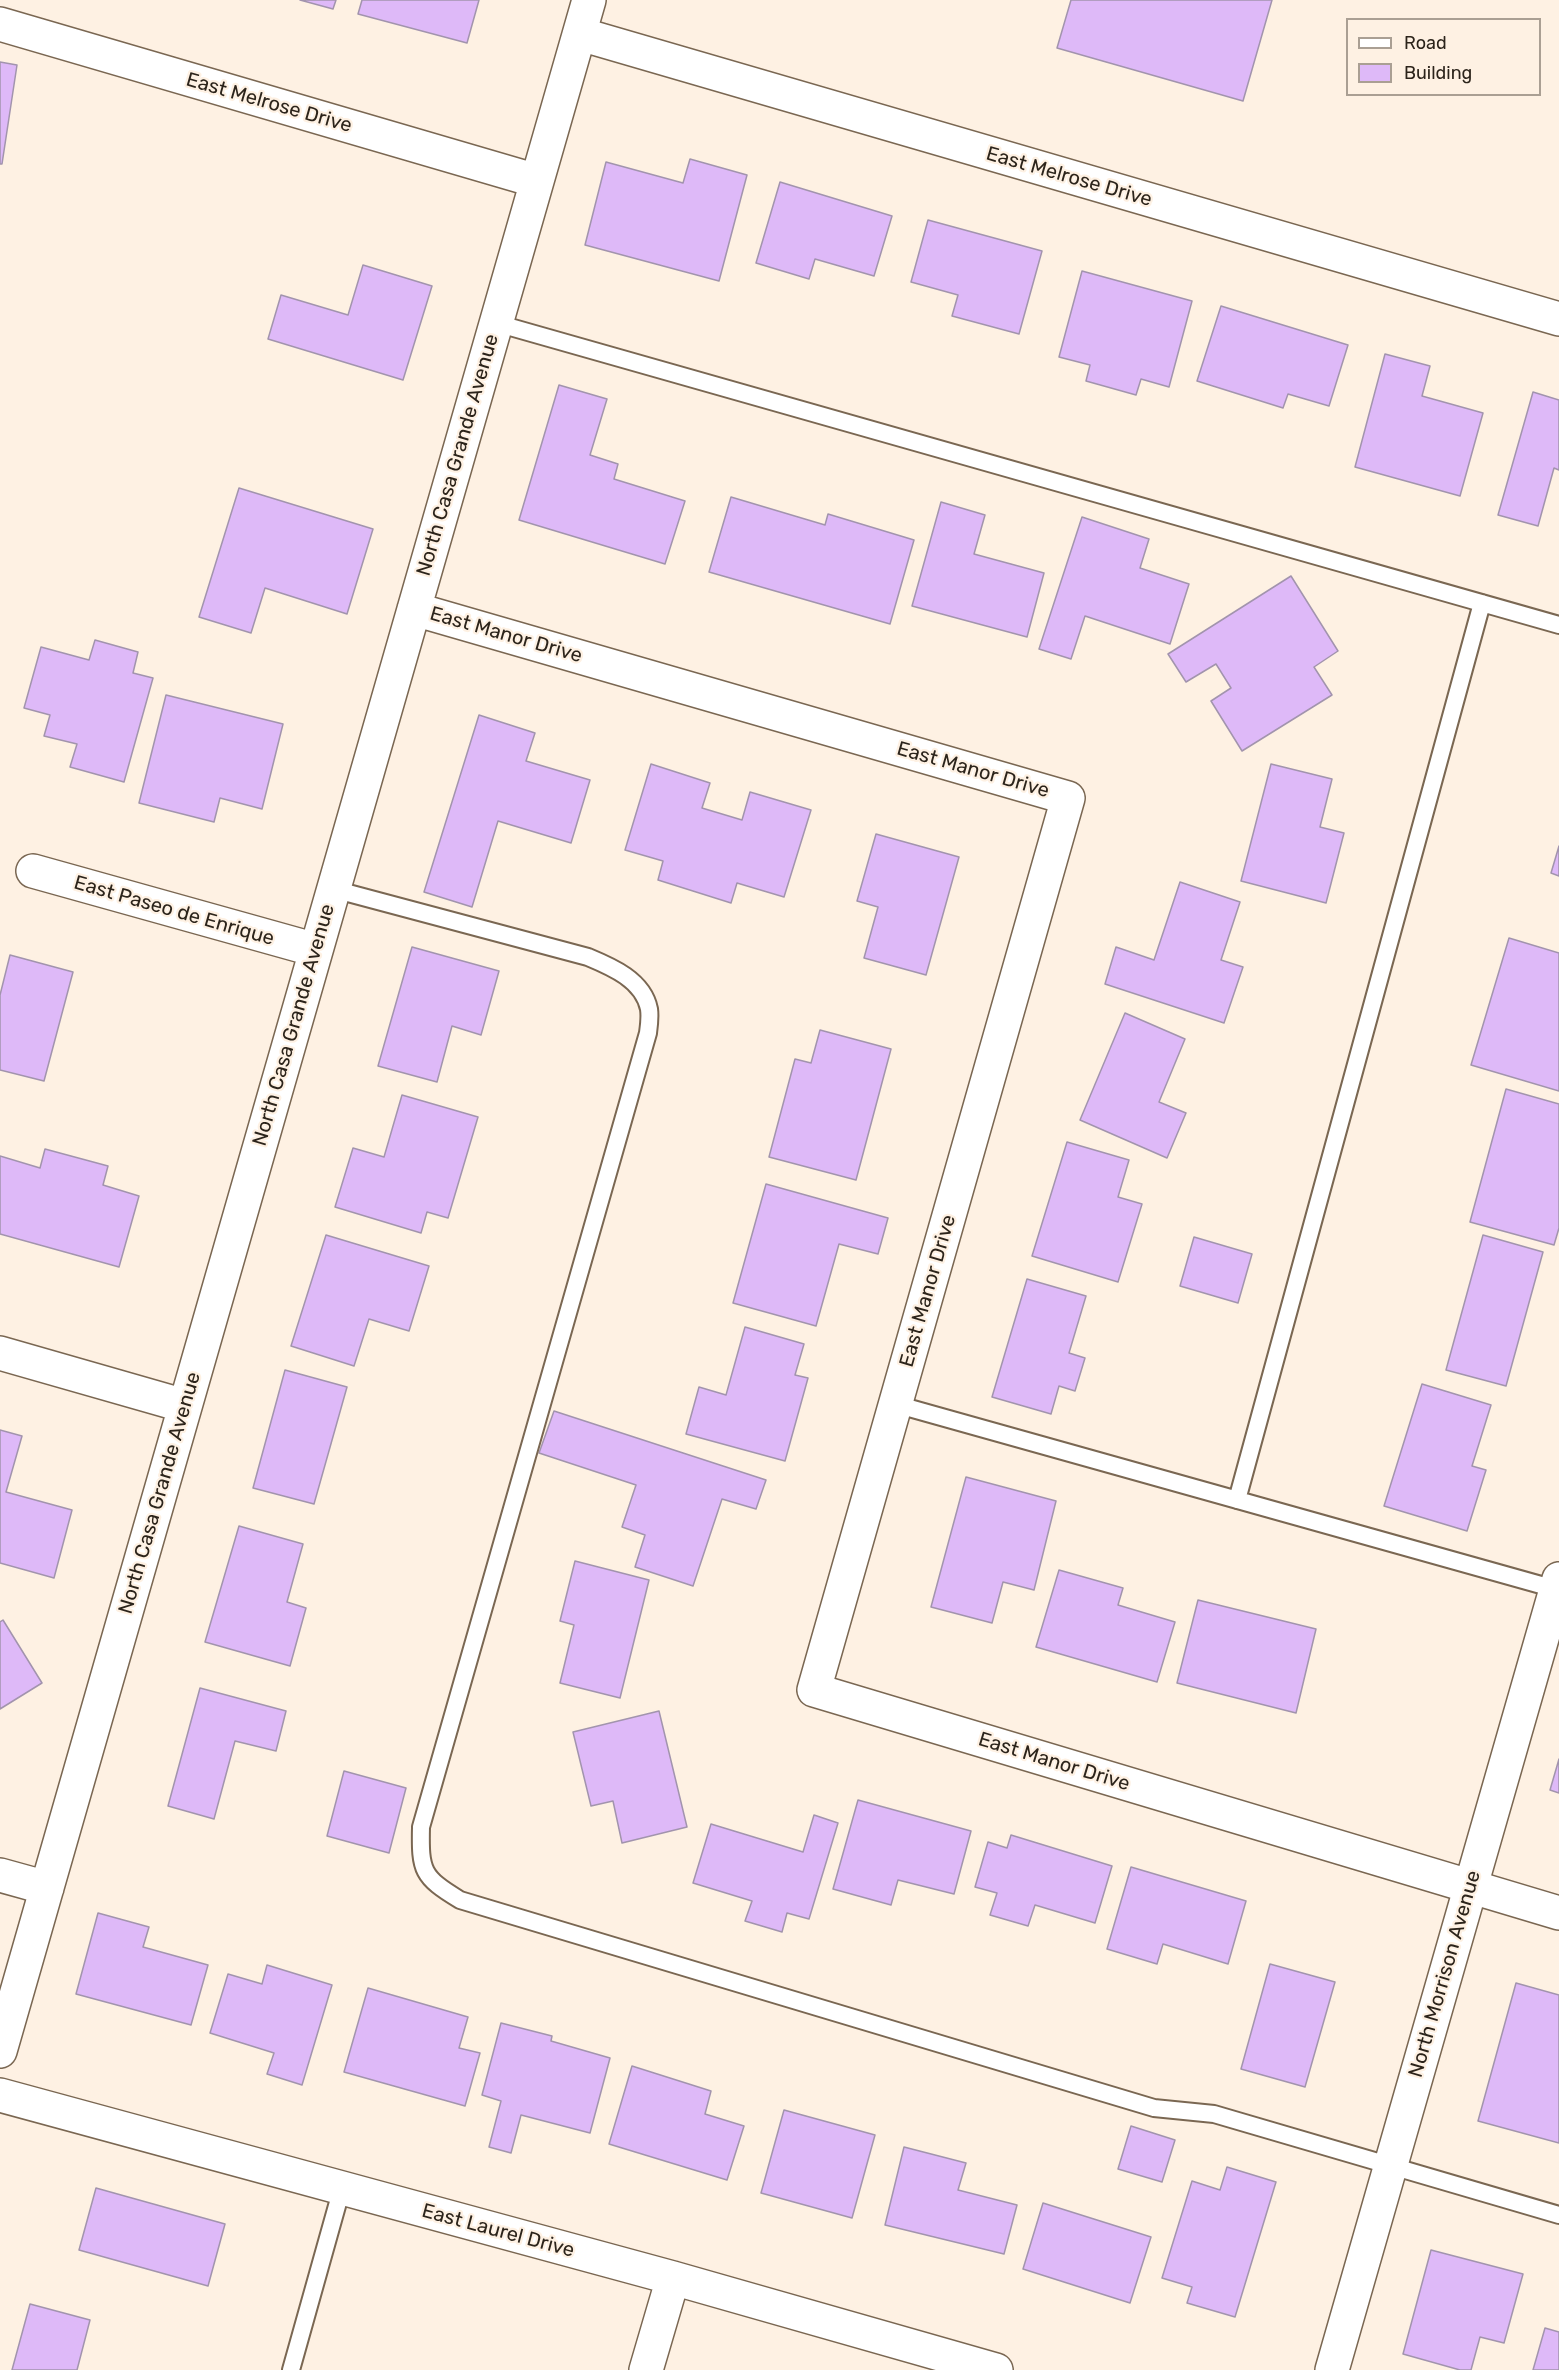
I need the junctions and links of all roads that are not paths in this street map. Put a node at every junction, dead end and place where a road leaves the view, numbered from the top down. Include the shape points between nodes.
1 (590, 0) edge
2 (0, 24) edge
3 (580, 34) junction
4 (537, 181) junction
5 (1559, 319) edge
6 (496, 323) junction
7 (1482, 603) junction
8 (414, 609) junction
9 (1559, 625) edge
10 (33, 871) dead end
11 (333, 890) junction
12 (316, 950) junction
13 (0, 1353) edge
14 (895, 1404) junction
15 (185, 1406) junction
16 (1237, 1500) junction
17 (1558, 1586) edge
18 (0, 1875) edge
19 (1469, 1887) junction
20 (47, 1888) junction
21 (1559, 1913) edge
22 (0, 2051) edge
23 (0, 2095) edge
24 (1390, 2167) junction
25 (342, 2188) junction
26 (1559, 2215) edge
27 (673, 2278) junction
28 (986, 2369) edge
29 (291, 2370) edge
30 (646, 2370) edge
31 (1332, 2370) edge

1 - 3 street, North Casa Grande Avenue
2 - 4 street, East Melrose Drive
3 - 4 street, North Casa Grande Avenue
3 - 5 street, East Melrose Drive
4 - 6 street, North Casa Grande Avenue
6 - 7 lane
6 - 8 street, North Casa Grande Avenue
7 - 9 lane
7 - 16 lane
8 - 11 street, North Casa Grande Avenue
8 - 14 street, East Manor Drive via 1068,798
10 - 12 street, East Paseo de Enrique
11 - 12 street, North Casa Grande Avenue
11 - 24 lane via 588,957 616,969 640,988 649,1009 648,1033 421,1827 420,1859 434,1884 460,1900 1154,2108 1214,2114
12 - 15 street, North Casa Grande Avenue
13 - 15 street
14 - 16 lane
14 - 19 street, East Manor Drive via 814,1690
15 - 20 street, North Casa Grande Avenue
16 - 17 lane
17 - 19 street, North Morrison Avenue
18 - 20 street
19 - 21 street, East Manor Drive
19 - 24 street, North Morrison Avenue
20 - 22 street, North Casa Grande Avenue
23 - 25 street, East Laurel Drive
24 - 26 lane
24 - 31 street, North Morrison Avenue
25 - 27 street, East Laurel Drive
25 - 29 lane
27 - 28 street, East Laurel Drive
27 - 30 street

